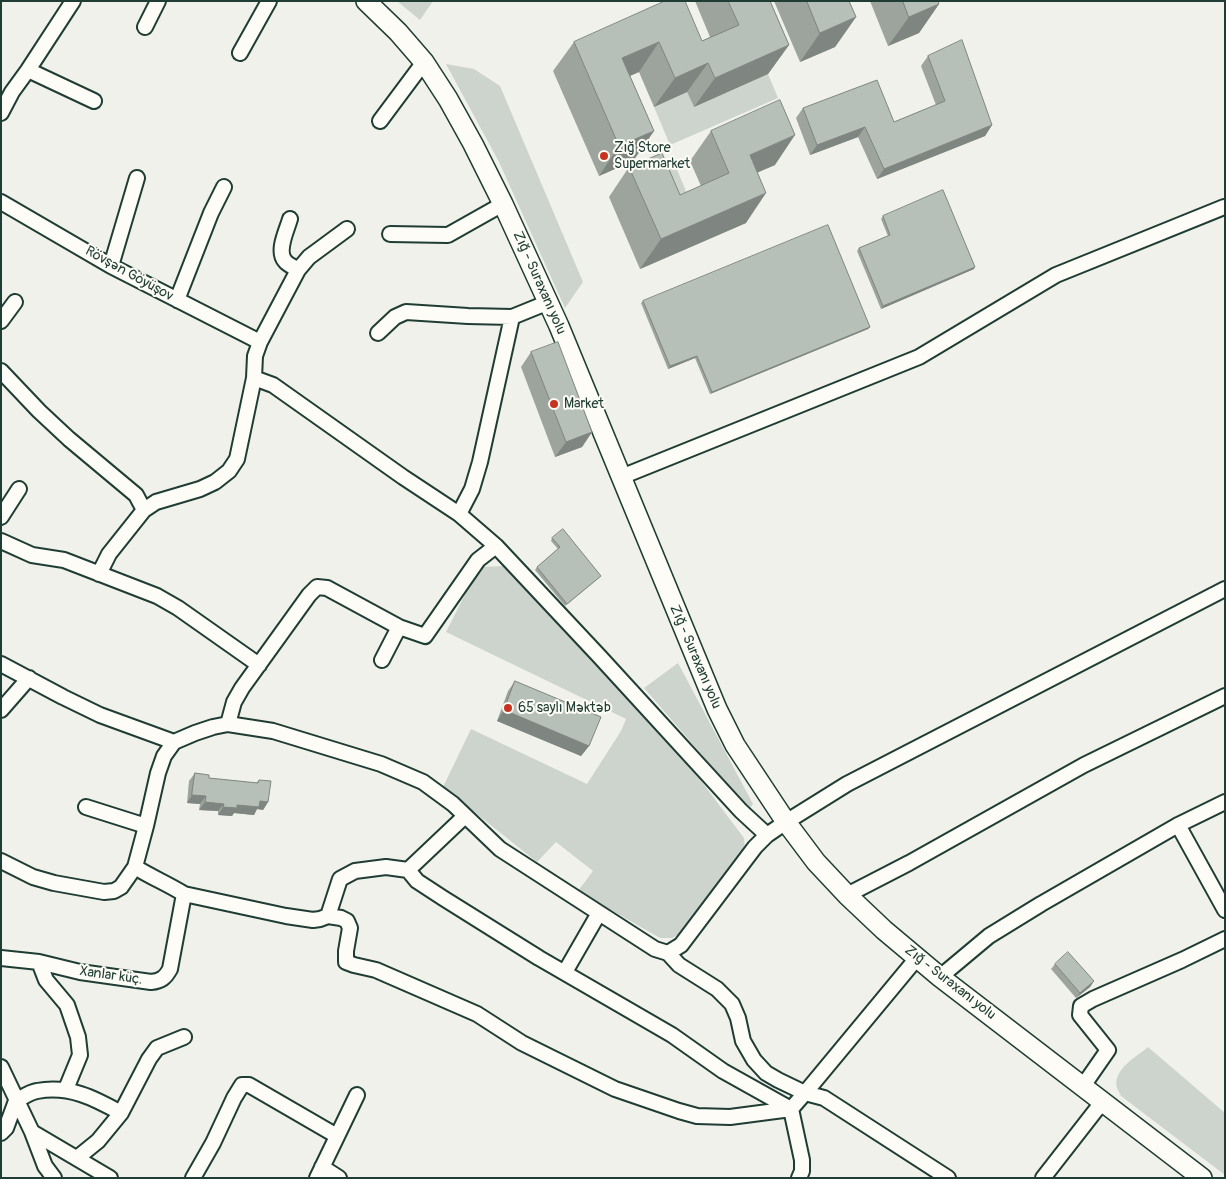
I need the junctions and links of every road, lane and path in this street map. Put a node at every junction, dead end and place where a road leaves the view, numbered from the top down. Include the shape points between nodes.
1 (158, 1) edge
2 (269, 1) edge
3 (366, 1) edge
4 (70, 2) edge
5 (145, 27) dead end
6 (240, 53) dead end
7 (424, 62) junction
8 (28, 70) junction
9 (94, 101) dead end
10 (1, 113) edge
11 (380, 121) dead end
12 (136, 178) dead end
13 (224, 187) dead end
14 (1, 202) edge
15 (503, 204) junction
16 (1224, 207) edge
17 (290, 219) dead end
18 (347, 229) dead end
19 (390, 234) dead end
20 (111, 266) junction
21 (298, 270) junction
22 (177, 300) junction
23 (15, 302) dead end
24 (549, 302) junction
25 (512, 317) junction
26 (1, 321) edge
27 (378, 333) dead end
28 (260, 342) junction
29 (1, 371) edge
30 (254, 378) junction
31 (620, 477) junction
32 (19, 489) dead end
33 (144, 510) junction
34 (459, 514) junction
35 (1, 517) edge
36 (1, 541) edge
37 (496, 546) junction
38 (99, 574) junction
39 (1225, 589) edge
40 (399, 627) junction
41 (382, 660) dead end
42 (1, 664) edge
43 (259, 665) junction
44 (29, 678) junction
45 (1225, 696) edge
46 (1, 710) edge
47 (228, 724) junction
48 (174, 742) junction
49 (1225, 802) edge
50 (86, 807) dead end
51 (465, 816) junction
52 (786, 822) junction
53 (1178, 825) junction
54 (146, 826) junction
55 (767, 835) junction
56 (1, 861) edge
57 (135, 867) junction
58 (408, 870) junction
59 (184, 894) junction
60 (846, 895) junction
61 (1225, 910) edge
62 (599, 914) junction
63 (328, 916) junction
64 (1225, 939) edge
65 (668, 953) junction
66 (1, 958) edge
67 (917, 958) junction
68 (40, 962) junction
69 (565, 972) junction
70 (940, 977) junction
71 (184, 1037) dead end
72 (1, 1067) edge
73 (1083, 1086) junction
74 (66, 1089) junction
75 (805, 1093) junction
76 (357, 1095) dead end
77 (16, 1100) junction
78 (1103, 1101) junction
79 (791, 1109) junction
80 (121, 1114) junction
81 (32, 1132) junction
82 (1, 1134) edge
83 (337, 1136) junction
84 (76, 1158) junction
85 (320, 1172) edge
86 (54, 1178) edge
87 (110, 1178) edge
88 (193, 1178) edge
89 (339, 1178) edge
90 (799, 1178) edge
91 (948, 1178) edge
92 (1043, 1178) edge
93 (1202, 1178) edge

1 - 5 street
2 - 6 street
3 - 7 main road, Zığ - Suraxanı yolu
4 - 8 street
7 - 11 street
7 - 15 main road, Zığ - Suraxanı yolu via 469,136
8 - 9 street
8 - 10 street
12 - 20 street
13 - 22 street
14 - 20 street, Rövşən Göyüşov
15 - 19 street via 448,235
15 - 24 main road, Zığ - Suraxanı yolu
16 - 31 street via 1056,275 918,357
17 - 21 street via 282,242 282,253 285,261
18 - 21 street via 309,257
20 - 22 street, Rövşən Göyüşov
21 - 28 street
22 - 28 street, Rövşən Göyüşov
23 - 26 street
24 - 25 street
24 - 31 main road, Zığ - Suraxanı yolu
25 - 27 street via 406,312 395,317
25 - 34 street via 480,462 472,489
28 - 30 street
29 - 33 street via 69,439 136,495
30 - 33 street via 238,459 229,471 200,489 156,502
30 - 34 street via 273,385
31 - 52 main road, Zığ - Suraxanı yolu via 716,708 735,745
32 - 35 street
33 - 38 street via 109,554
34 - 37 street
36 - 38 street via 32,555 64,560
37 - 40 street via 478,560 425,636
37 - 55 street via 741,811
38 - 43 street via 157,596
39 - 52 street via 847,784
40 - 41 street
40 - 43 street via 327,588 318,587
42 - 44 street
43 - 47 street via 234,702
44 - 46 street
44 - 48 street via 100,715
45 - 60 street via 1084,765
47 - 48 street
47 - 51 street via 273,732 381,764 423,782
48 - 54 street via 164,756
49 - 53 street
50 - 54 street
51 - 58 street
51 - 62 street via 500,849
52 - 55 street
52 - 60 main road, Zığ - Suraxanı yolu
53 - 61 street
53 - 70 street via 989,936
54 - 57 street
55 - 65 street via 681,945
56 - 57 street via 33,877 104,892 121,887
57 - 59 street
58 - 63 street via 386,867 356,871 340,879
58 - 69 street via 417,881 442,898
59 - 63 street via 286,916 313,920
59 - 68 street, Xanlar küç. via 170,969 159,982 80,972
60 - 67 main road, Zığ - Suraxanı yolu
62 - 65 street via 655,949
62 - 69 street
63 - 79 street via 348,922 346,962 376,970 477,1014 522,1044 615,1089 697,1116 730,1118
64 - 73 street via 1081,1006 1080,1015 1108,1050
65 - 75 street via 679,965 717,989 732,1004 743,1041 766,1073
66 - 68 street, Xanlar küç.
67 - 70 main road, Zığ - Suraxanı yolu
67 - 75 street
68 - 74 street via 46,980 67,1005 78,1037 80,1055
69 - 79 street via 672,1035 722,1071
70 - 73 main road, Zığ - Suraxanı yolu
71 - 80 street via 157,1048 148,1059
72 - 77 street
73 - 78 main road, Zığ - Suraxanı yolu
74 - 77 street via 36,1091
74 - 80 street via 98,1100
75 - 79 street
75 - 91 street via 824,1098
76 - 83 street
77 - 81 street
77 - 82 street
78 - 92 street
78 - 93 main road, Zığ - Suraxanı yolu
79 - 90 street via 802,1160
80 - 84 street via 98,1141
81 - 84 street
81 - 86 street via 45,1166
83 - 85 street
83 - 88 street via 249,1085 242,1085
84 - 87 street
85 - 89 street

